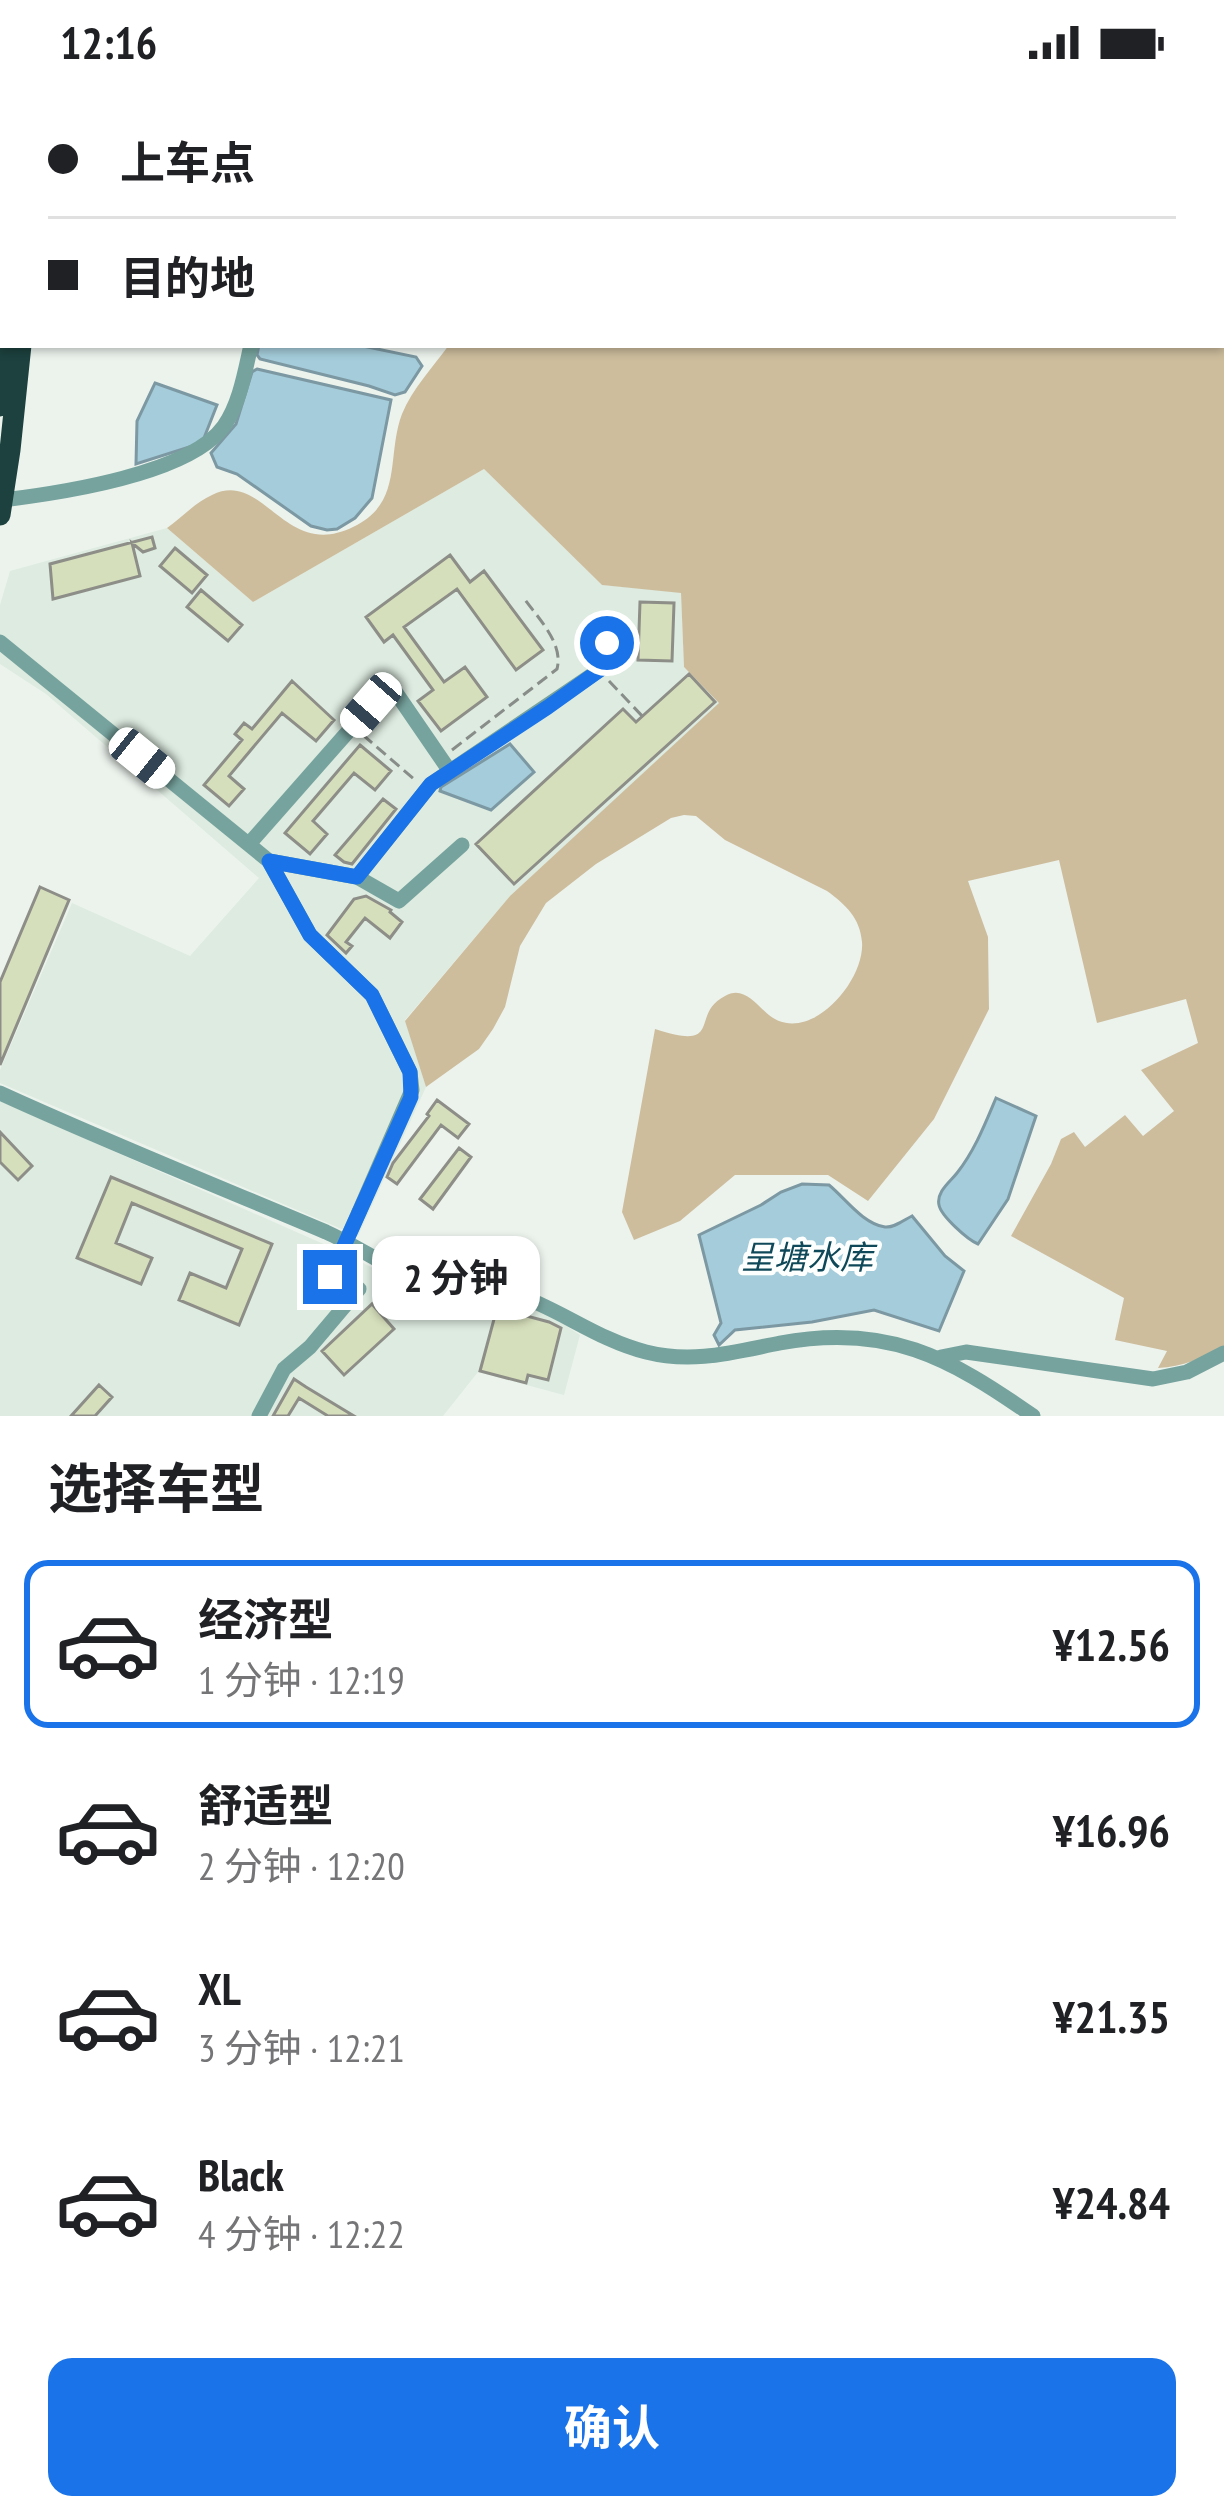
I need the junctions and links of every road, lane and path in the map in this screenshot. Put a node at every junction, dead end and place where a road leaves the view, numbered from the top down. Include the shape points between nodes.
1 (6, 348) edge
2 (21, 348) edge
3 (250, 348) edge
4 (0, 406) edge
5 (2, 508) edge
6 (523, 597) dead end
7 (610, 619) dead end
8 (0, 642) edge
9 (599, 670) junction
10 (645, 719) dead end
11 (353, 726) junction
12 (445, 764) junction
13 (427, 790) junction
14 (249, 844) junction
15 (462, 845) dead end
16 (269, 861) junction
17 (357, 877) junction
18 (0, 1093) edge
19 (1224, 1353) edge
20 (938, 1357) junction
21 (260, 1416) edge
22 (1033, 1416) edge

1 - 4 highway
2 - 5 highway
3 - 5 street via 227,422 198,450
6 - 12 path via 557,648 557,669
7 - 9 street
8 - 14 street
9 - 10 path
9 - 12 street
11 - 12 street via 390,684
11 - 13 path
11 - 14 street
12 - 13 street
13 - 17 street
14 - 16 street
15 - 17 street via 399,902
16 - 17 street
16 - 21 street, bridge via 310,935 372,995 412,1078 411,1097 330,1277 358,1289 284,1369
18 - 20 street via 416,1278 512,1292 634,1349 716,1357 843,1338
19 - 20 street via 1153,1379 966,1352
20 - 22 street

